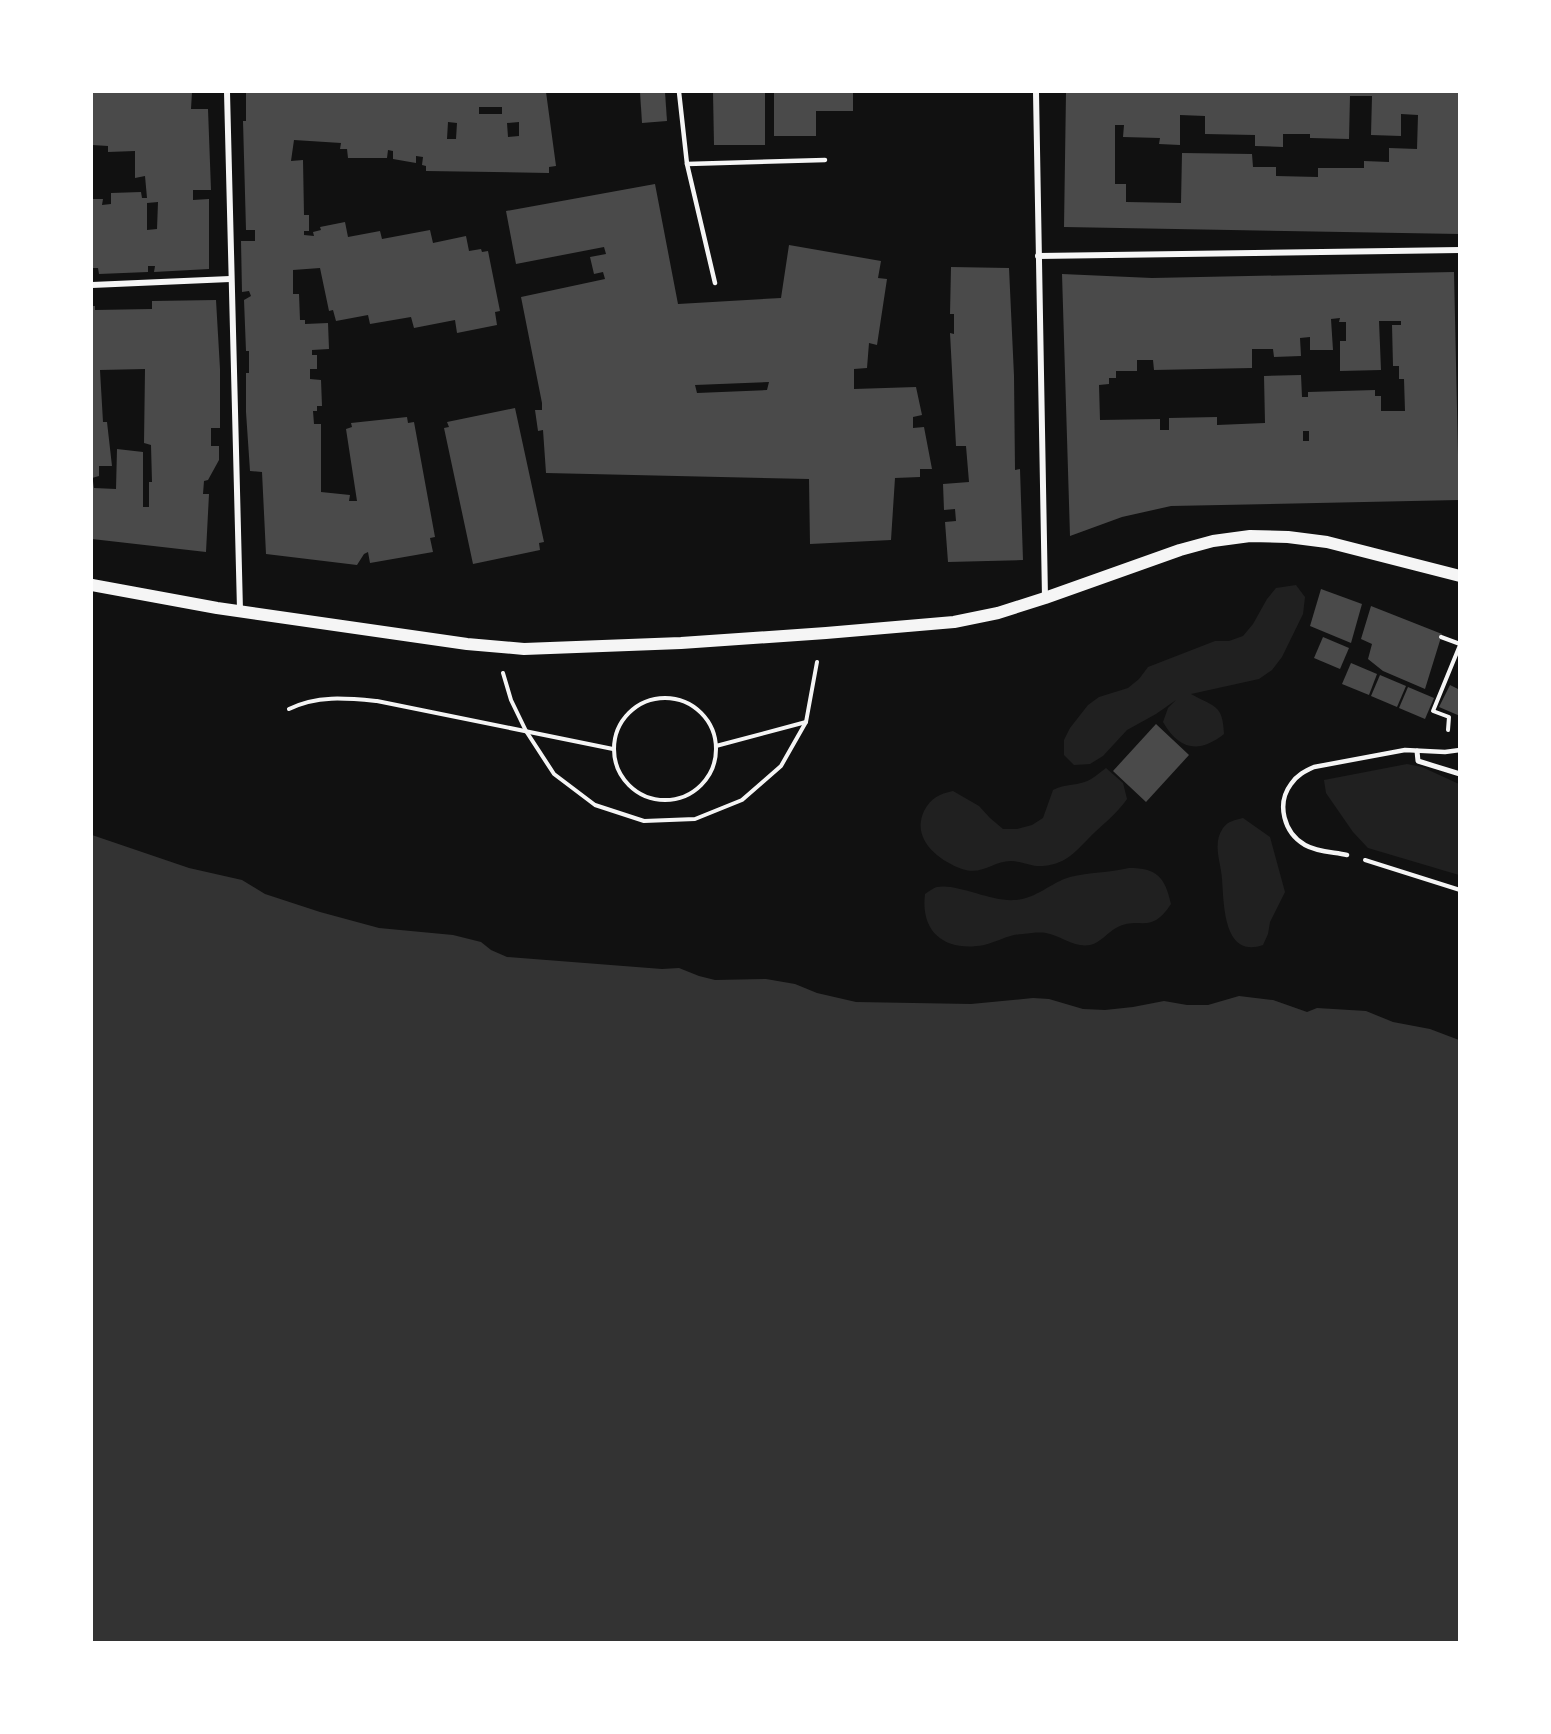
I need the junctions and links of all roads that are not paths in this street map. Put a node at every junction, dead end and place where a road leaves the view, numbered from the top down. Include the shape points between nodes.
1 (226, 92) edge
2 (679, 92) edge
3 (1036, 92) edge
4 (825, 160) dead end
5 (687, 164) junction
6 (1460, 250) edge
7 (1038, 256) junction
8 (230, 279) junction
9 (715, 282) dead end
10 (92, 285) edge
11 (1460, 576) edge
12 (92, 585) edge
13 (1045, 598) junction
14 (240, 610) junction
15 (1460, 750) edge
16 (1417, 751) junction
17 (1460, 774) edge
18 (1347, 855) road end

1 - 8 street
2 - 5 lane
3 - 7 street
4 - 5 lane
5 - 9 lane
6 - 7 street
7 - 13 street
8 - 10 street
8 - 14 street
11 - 13 main road via 1328,542 1250,537 1180,550
12 - 14 main road
13 - 14 main road via 954,622 681,643 524,649
15 - 16 lane
16 - 17 street via 1418,761
16 - 18 lane via 1314,767 1290,784 1283,812 1294,837 1307,846

